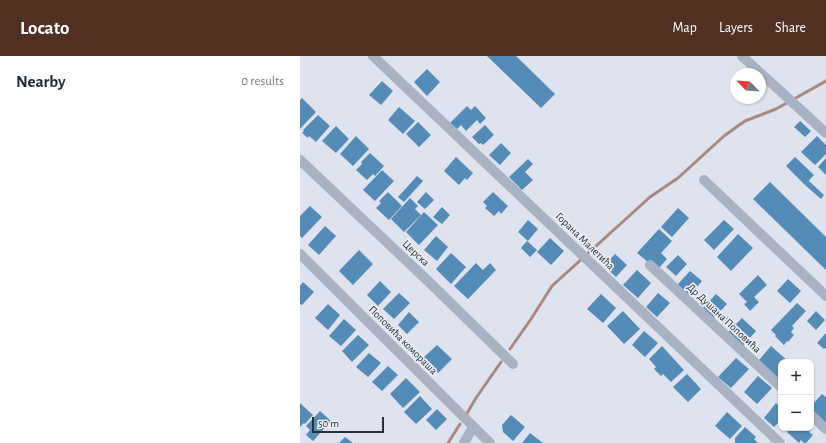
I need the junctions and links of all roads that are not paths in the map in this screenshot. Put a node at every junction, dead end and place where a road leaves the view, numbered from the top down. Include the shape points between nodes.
1 (373, 56) edge
2 (742, 56) edge
3 (826, 133) edge
4 (300, 160) edge
5 (704, 180) dead end
6 (300, 254) edge
7 (650, 266) dead end
8 (826, 296) edge
9 (514, 364) dead end
10 (778, 384) edge
11 (814, 418) edge
12 (473, 427) junction
13 (826, 429) edge
14 (464, 443) edge
15 (490, 443) edge
16 (780, 443) edge

1 - 16 street, Горана Малетића
2 - 3 street
4 - 9 street, Церска
5 - 8 street
6 - 12 street, Поповића комораша
7 - 10 street, Др Душана Поповића
11 - 13 street
12 - 14 street
12 - 15 street, Поповића комораша

